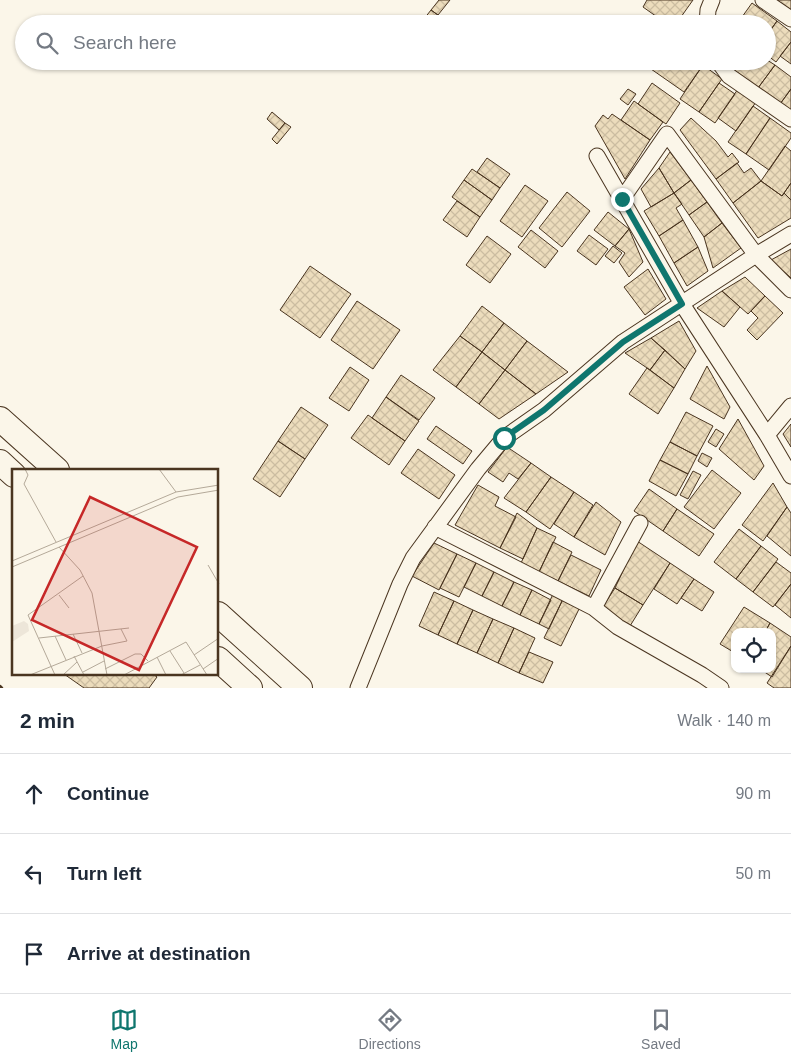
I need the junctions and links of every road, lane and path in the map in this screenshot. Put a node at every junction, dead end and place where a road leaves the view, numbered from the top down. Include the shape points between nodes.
1 (712, 0) edge
2 (763, 0) edge
3 (708, 15) edge
4 (791, 19) edge
5 (725, 70) edge
6 (791, 119) edge
7 (596, 156) dead end
8 (622, 199) junction
9 (791, 234) edge
10 (756, 255) junction
11 (791, 290) edge
12 (682, 304) junction
13 (791, 406) edge
14 (0, 419) edge
15 (767, 435) junction
16 (0, 462) edge
17 (56, 469) edge
18 (12, 473) edge
19 (791, 476) edge
20 (640, 523) dead end
21 (435, 526) junction
22 (594, 608) junction
23 (219, 615) edge
24 (219, 660) edge
25 (250, 688) edge
26 (300, 688) edge
27 (358, 688) edge
28 (721, 688) edge

1 - 3 street
2 - 4 street
5 - 6 street
7 - 8 street
8 - 10 street via 667,134
8 - 12 street
9 - 10 street
10 - 11 street
10 - 12 street
12 - 15 street
12 - 21 street via 623,342 544,410 504,438
13 - 15 street
14 - 17 highway
15 - 19 street
16 - 18 highway
20 - 22 street
21 - 22 street
21 - 27 street via 400,584
22 - 28 street via 618,627
23 - 26 highway
24 - 25 highway

